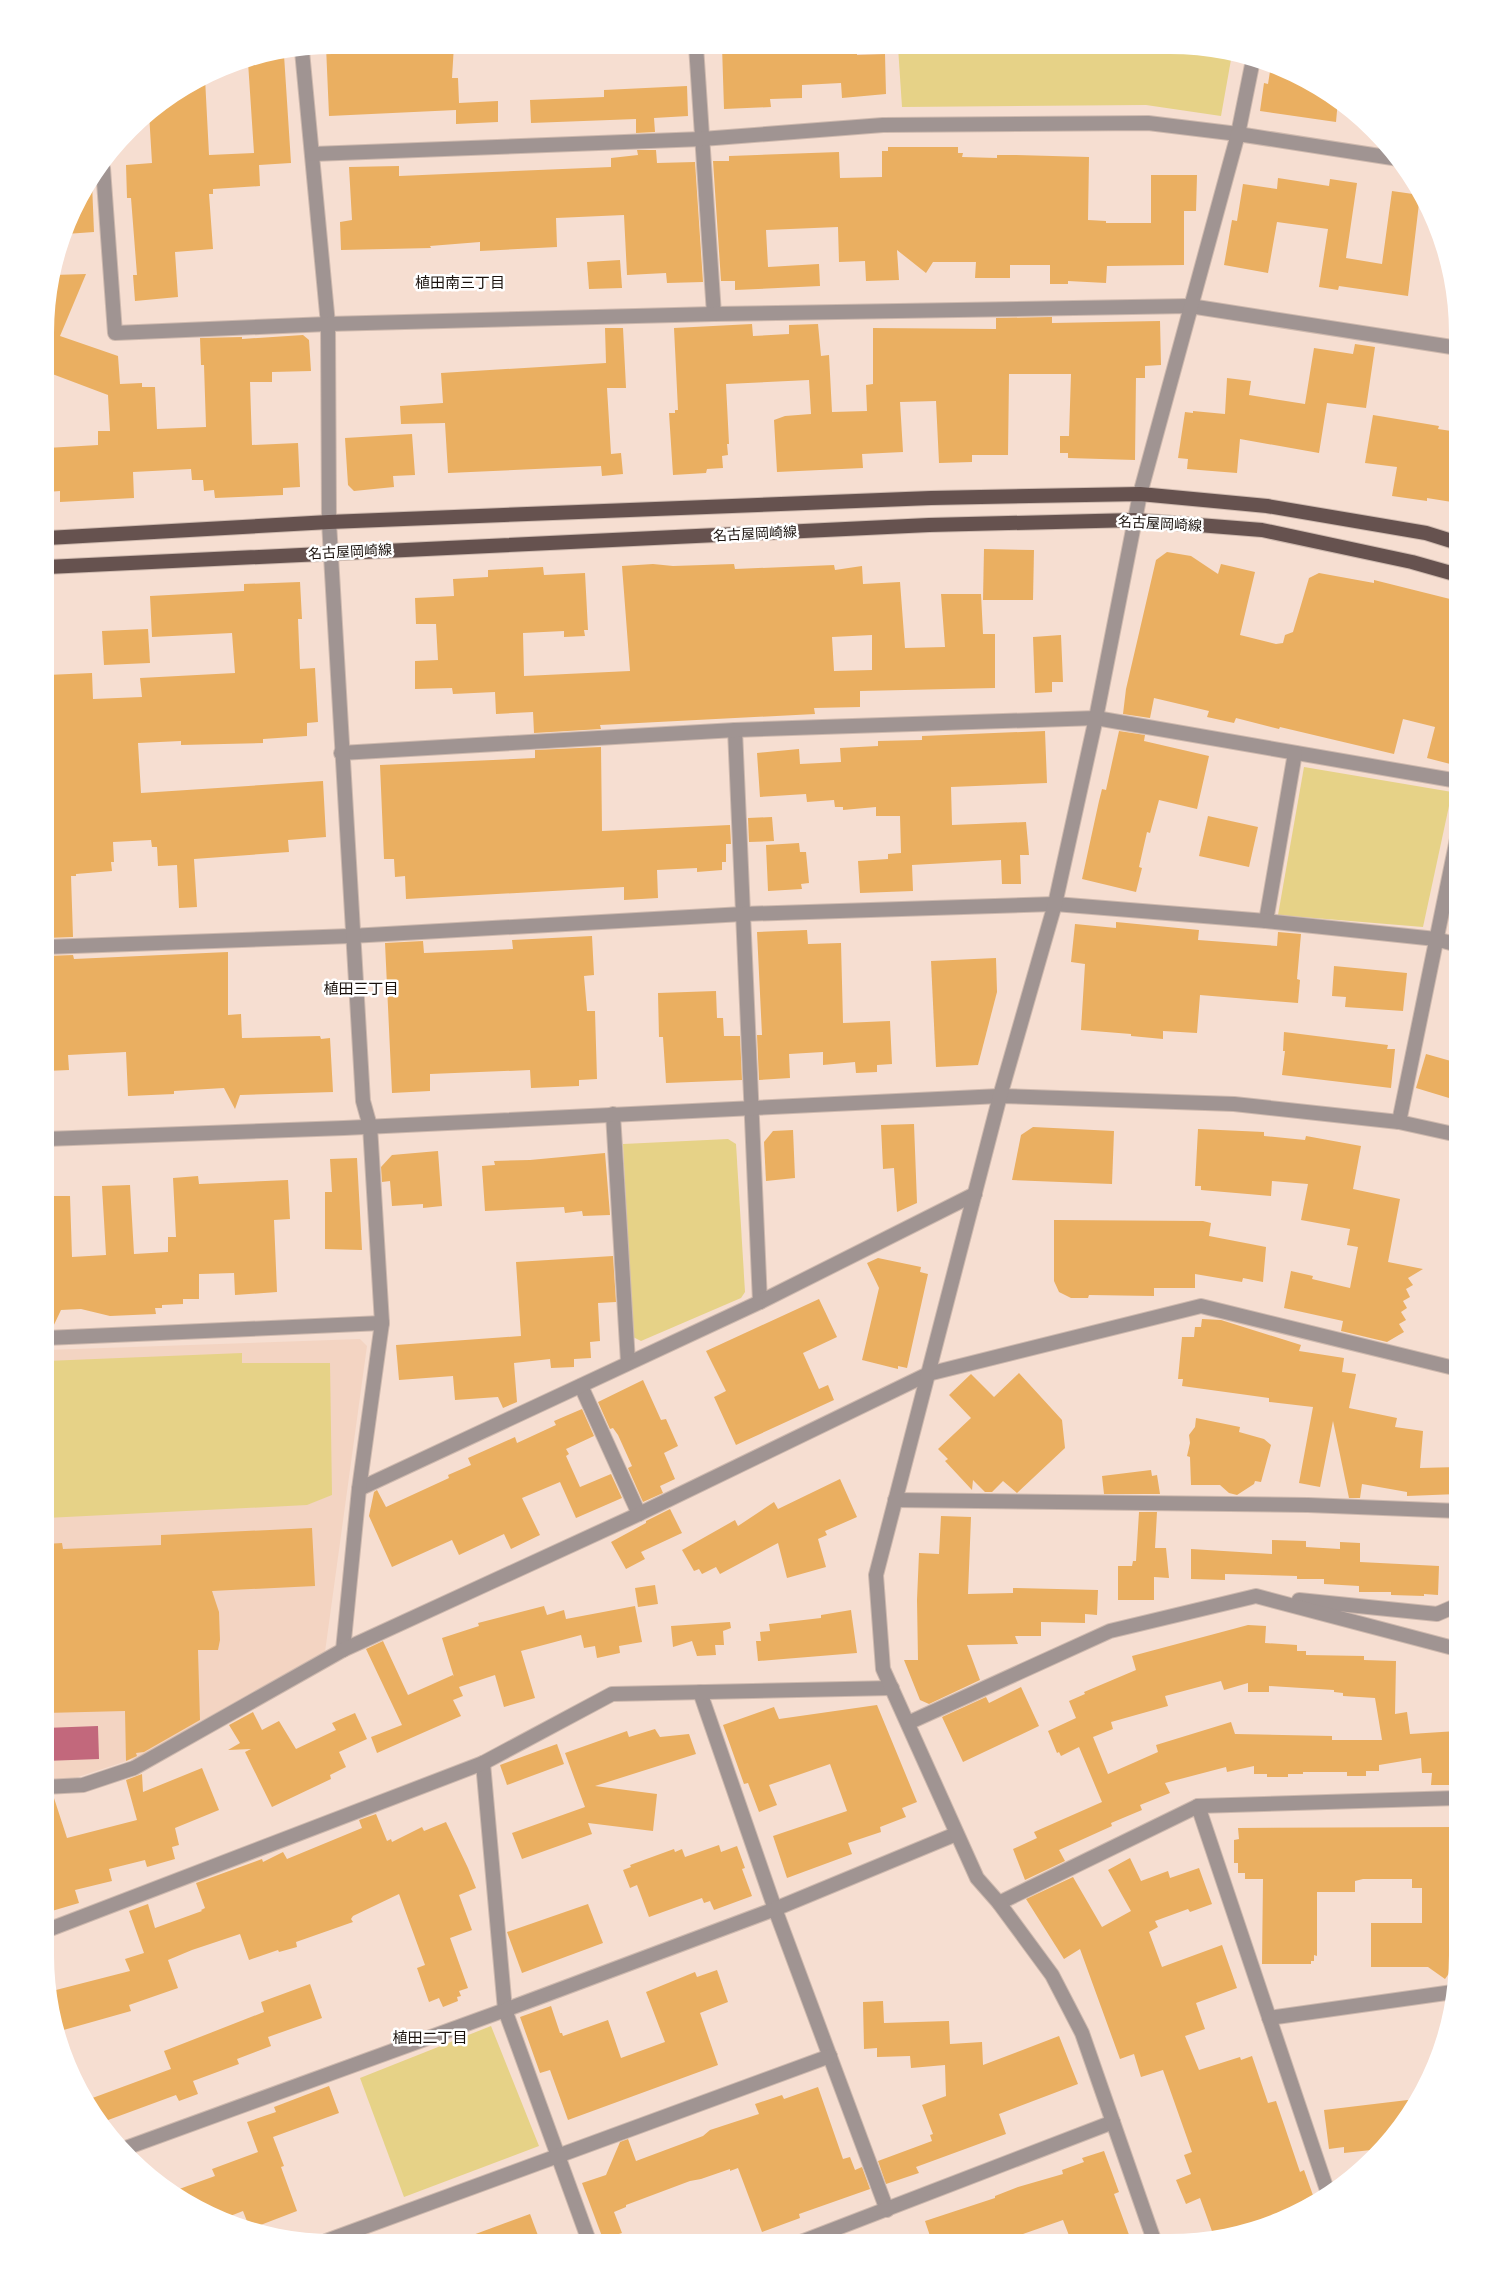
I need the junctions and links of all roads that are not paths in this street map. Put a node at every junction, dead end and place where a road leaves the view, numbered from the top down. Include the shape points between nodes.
1 (697, 54) edge
2 (302, 55) edge
3 (1252, 66) edge
4 (1238, 134) junction
5 (702, 139) junction
6 (313, 154) junction
7 (1387, 157) edge
8 (103, 174) edge
9 (1190, 306) junction
10 (714, 314) junction
11 (328, 324) junction
12 (1449, 347) edge
13 (1140, 494) junction
14 (1135, 520) junction
15 (329, 522) junction
16 (54, 538) edge
17 (1449, 540) edge
18 (329, 552) junction
19 (54, 567) edge
20 (1449, 572) edge
21 (1096, 718) junction
22 (735, 730) junction
23 (341, 753) junction
24 (1295, 753) junction
25 (1449, 779) edge
26 (1449, 877) edge
27 (1055, 904) junction
28 (743, 914) junction
29 (1266, 922) junction
30 (351, 936) junction
31 (1436, 939) junction
32 (1449, 943) edge
33 (54, 947) edge
34 (1000, 1096) junction
35 (754, 1108) junction
36 (614, 1114) junction
37 (1399, 1122) junction
38 (370, 1126) junction
39 (1449, 1133) edge
40 (54, 1139) edge
41 (975, 1194) junction
42 (760, 1302) junction
43 (382, 1324) junction
44 (54, 1338) edge
45 (628, 1362) junction
46 (1449, 1366) edge
47 (928, 1374) junction
48 (581, 1386) junction
49 (359, 1489) junction
50 (896, 1500) junction
51 (1449, 1511) edge
52 (639, 1514) junction
53 (1256, 1596) junction
54 (1449, 1609) edge
55 (1449, 1647) edge
56 (343, 1650) junction
57 (892, 1688) junction
58 (700, 1692) junction
59 (908, 1723) junction
60 (483, 1763) junction
61 (54, 1786) edge
62 (1449, 1798) edge
63 (1198, 1806) junction
64 (956, 1834) junction
65 (999, 1903) junction
66 (775, 1909) junction
67 (54, 1928) edge
68 (1447, 1993) edge
69 (505, 2010) junction
70 (1269, 2018) junction
71 (830, 2056) junction
72 (1113, 2122) junction
73 (130, 2147) edge
74 (558, 2156) junction
75 (1326, 2186) edge
76 (887, 2210) junction
77 (345, 2234) edge
78 (586, 2234) edge
79 (822, 2234) edge
80 (1152, 2234) edge

1 - 5 street
2 - 6 street
3 - 4 street
4 - 5 street via 1148,123 893,125
4 - 7 street
4 - 9 street
5 - 6 street
5 - 10 street
6 - 11 street
8 - 11 street via 115,333
9 - 10 street
9 - 12 street
9 - 13 street
10 - 11 street
11 - 15 street
13 - 14 street
13 - 15 main road, 名古屋岡崎線 via 932,498
13 - 17 main road, 名古屋岡崎線 via 1267,506 1426,533
14 - 18 main road, 名古屋岡崎線 via 929,524
14 - 20 main road, 名古屋岡崎線 via 1262,530
14 - 21 street
15 - 16 main road, 名古屋岡崎線
15 - 18 street
18 - 19 main road, 名古屋岡崎線
18 - 23 street
21 - 22 street
21 - 24 street
21 - 27 street
22 - 23 street
22 - 28 street
23 - 30 street
24 - 25 street
24 - 29 street
26 - 31 street
27 - 28 street
27 - 29 street
27 - 34 street
28 - 30 street
28 - 35 street
29 - 31 street
30 - 33 street
30 - 38 street via 363,1101
31 - 32 street
31 - 37 street
34 - 35 street
34 - 37 street via 1234,1104
34 - 41 street
35 - 36 street
35 - 42 street
36 - 38 street
36 - 45 street
37 - 39 street
38 - 40 street
38 - 43 street
41 - 42 street
41 - 47 street
42 - 45 street
43 - 44 street
43 - 49 street
45 - 48 street
46 - 47 street via 1201,1306
47 - 50 street
47 - 52 street
48 - 49 street
48 - 52 street
49 - 56 street
50 - 51 street via 1308,1505
50 - 57 street via 876,1575 883,1668
52 - 56 street
53 - 54 street via 1437,1614
53 - 55 street
53 - 59 street via 1110,1631
56 - 61 street via 134,1768 84,1784
57 - 58 street
57 - 59 street
58 - 60 street via 612,1694
58 - 66 street
59 - 64 street
60 - 67 street
60 - 69 street
62 - 63 street
63 - 65 street
63 - 70 street
64 - 65 street via 977,1878
64 - 66 street
65 - 72 street via 1052,1975 1082,2033
66 - 69 street
66 - 71 street
68 - 70 street
69 - 73 street
69 - 74 street
70 - 75 street
71 - 74 street
71 - 76 street
72 - 76 street
72 - 80 street
74 - 77 street
74 - 78 street
76 - 79 street

